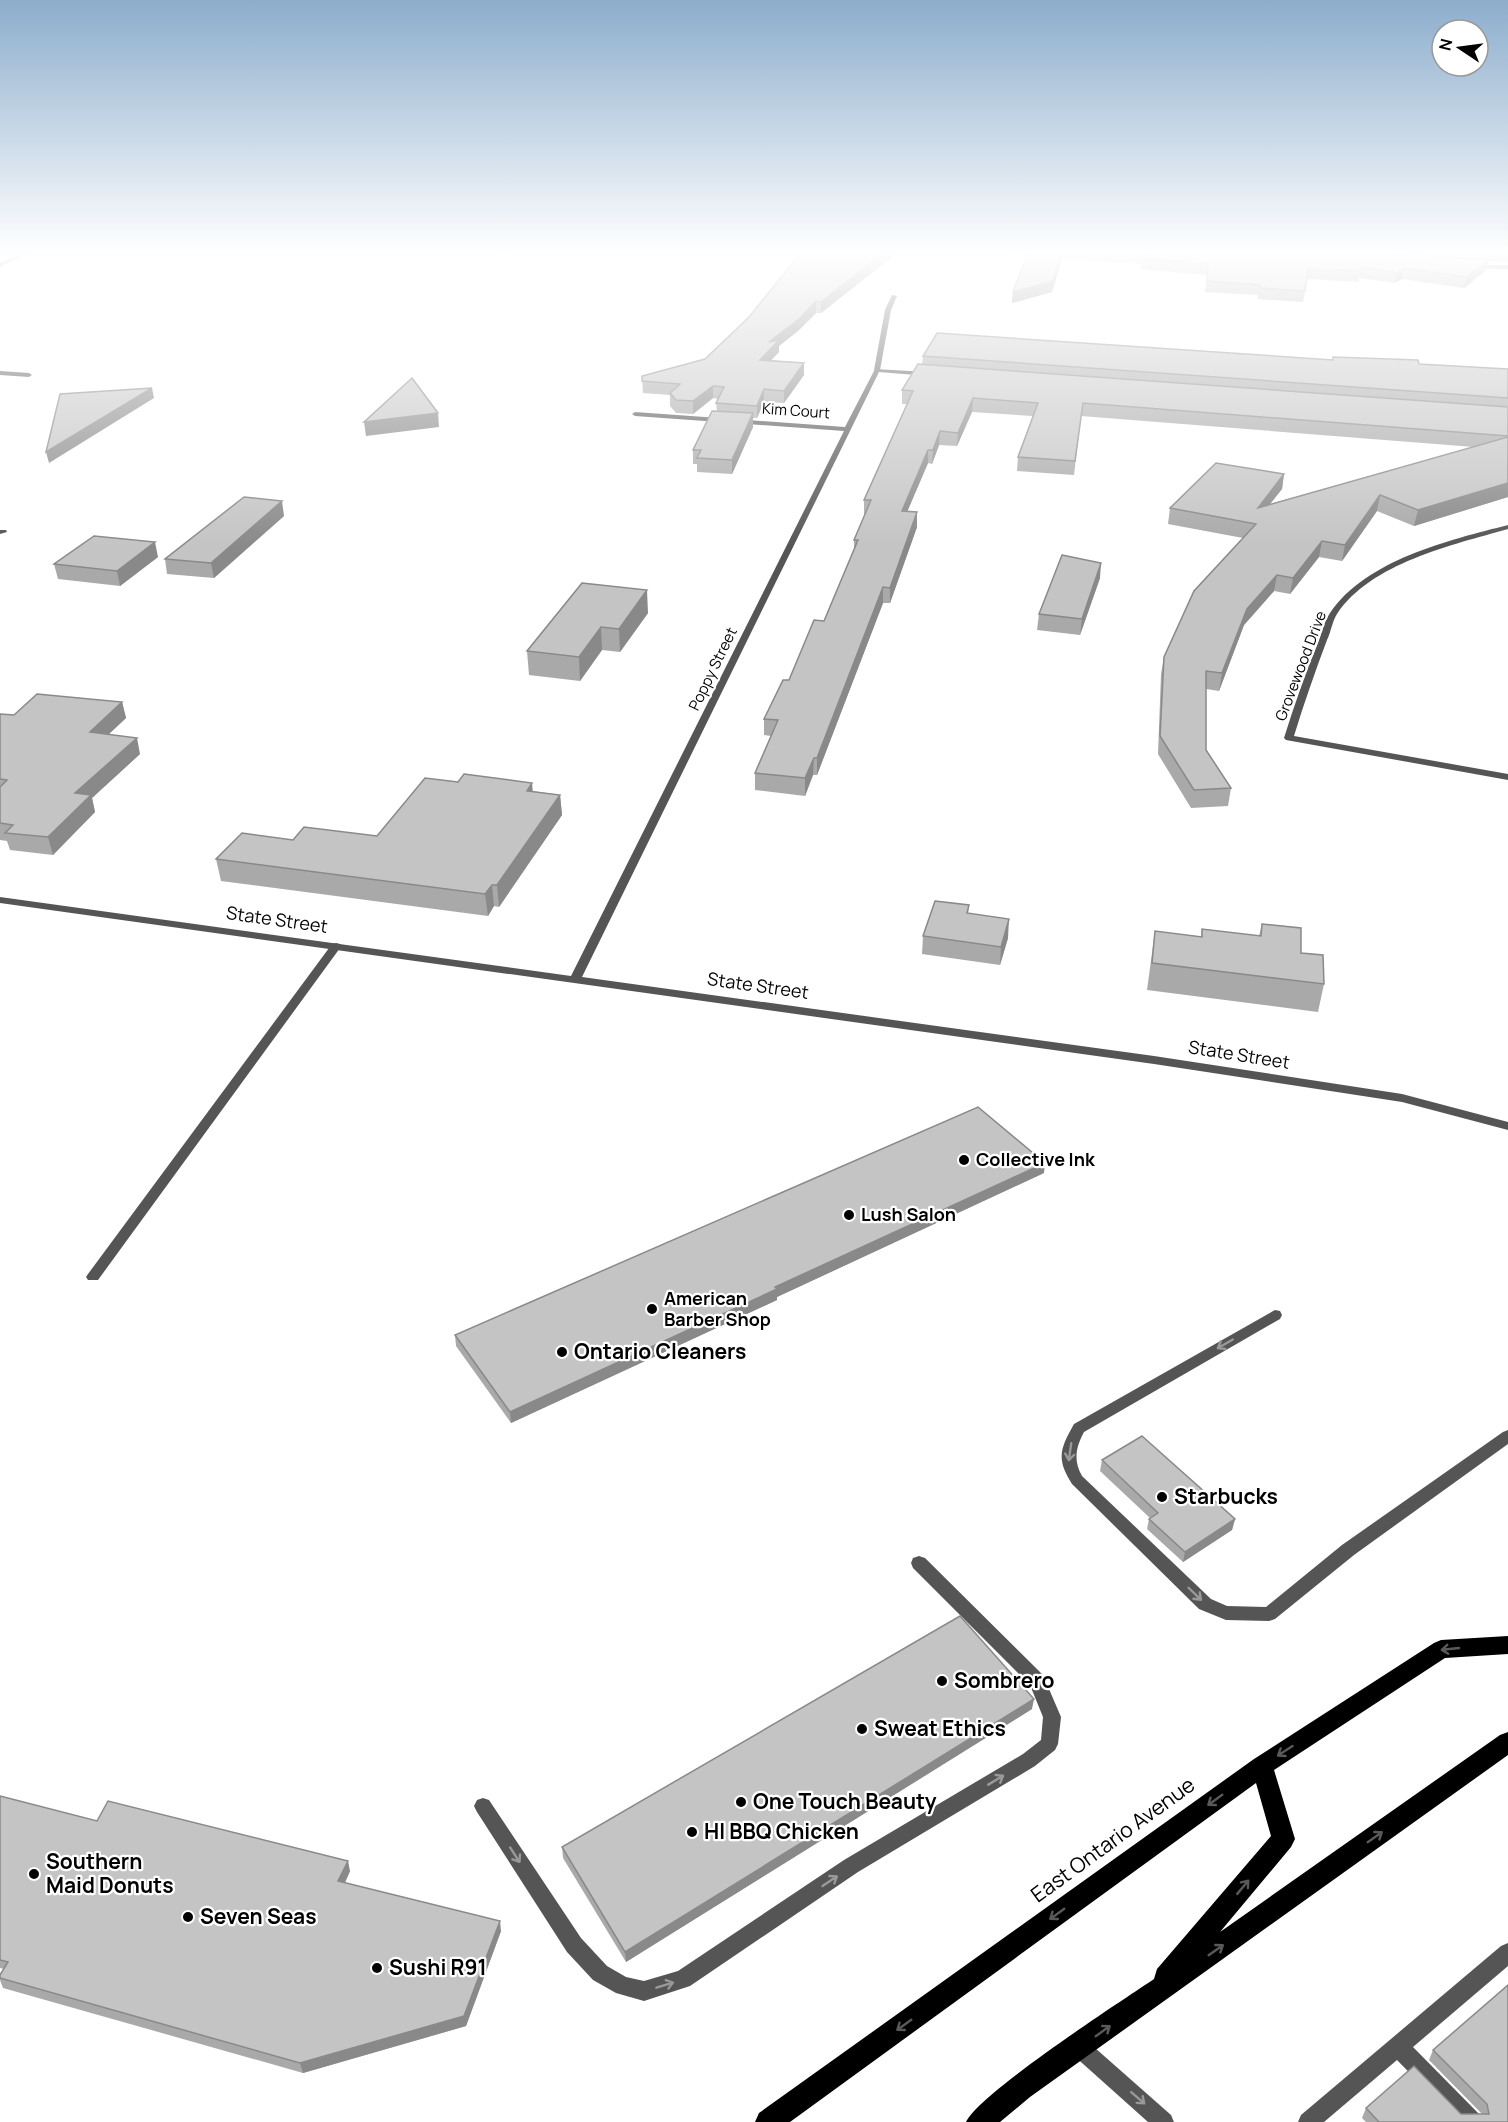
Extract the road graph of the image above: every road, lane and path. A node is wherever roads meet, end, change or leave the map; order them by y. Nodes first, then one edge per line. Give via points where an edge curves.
1 (879, 349) edge
2 (877, 370) junction
3 (0, 373) edge
4 (29, 375) dead end
5 (936, 375) edge
6 (635, 414) dead end
7 (846, 429) junction
8 (1508, 527) edge
9 (1508, 777) edge
10 (0, 900) edge
11 (336, 946) junction
12 (575, 980) junction
13 (1508, 1126) edge
14 (93, 1277) dead end
15 (1275, 1315) dead end
16 (1508, 1436) edge
17 (919, 1563) dead end
18 (1508, 1645) edge
19 (1508, 1742) edge
20 (1262, 1766) junction
21 (483, 1806) dead end
22 (1508, 1953) edge
23 (1151, 1996) junction
24 (1398, 2046) junction
25 (1079, 2047) junction
26 (768, 2122) edge
27 (979, 2122) edge
28 (1164, 2122) edge
29 (1308, 2122) edge
30 (1473, 2122) edge

1 - 2 street
2 - 5 street
2 - 7 street, Poppy Street
3 - 4 street
6 - 7 street, Kim Court
7 - 12 street, Poppy Street
8 - 9 street, Grovewood Drive via 1417,557 1379,574 1352,593 1334,613 1302,693 1289,738
10 - 11 street, State Street
11 - 12 street, State Street
11 - 14 street
12 - 13 street, State Street via 968,1032 1402,1098
15 -> 16 street via 1079,1428 1068,1448 1068,1467 1077,1480 1205,1604 1226,1613 1269,1614 1348,1550
21 -> 17 street via 573,1945 600,1972 623,1986 644,1991 683,1979 851,1866 1029,1760 1049,1744 1052,1717 1037,1680
18 -> 20 main road, East Ontario Avenue via 1441,1649
23 -> 19 main road
23 -> 20 main road via 1283,1839
20 -> 26 main road, East Ontario Avenue
22 - 24 street
25 -> 23 main road
24 - 29 street
24 - 30 street
25 - 27 main road
25 -> 28 street

